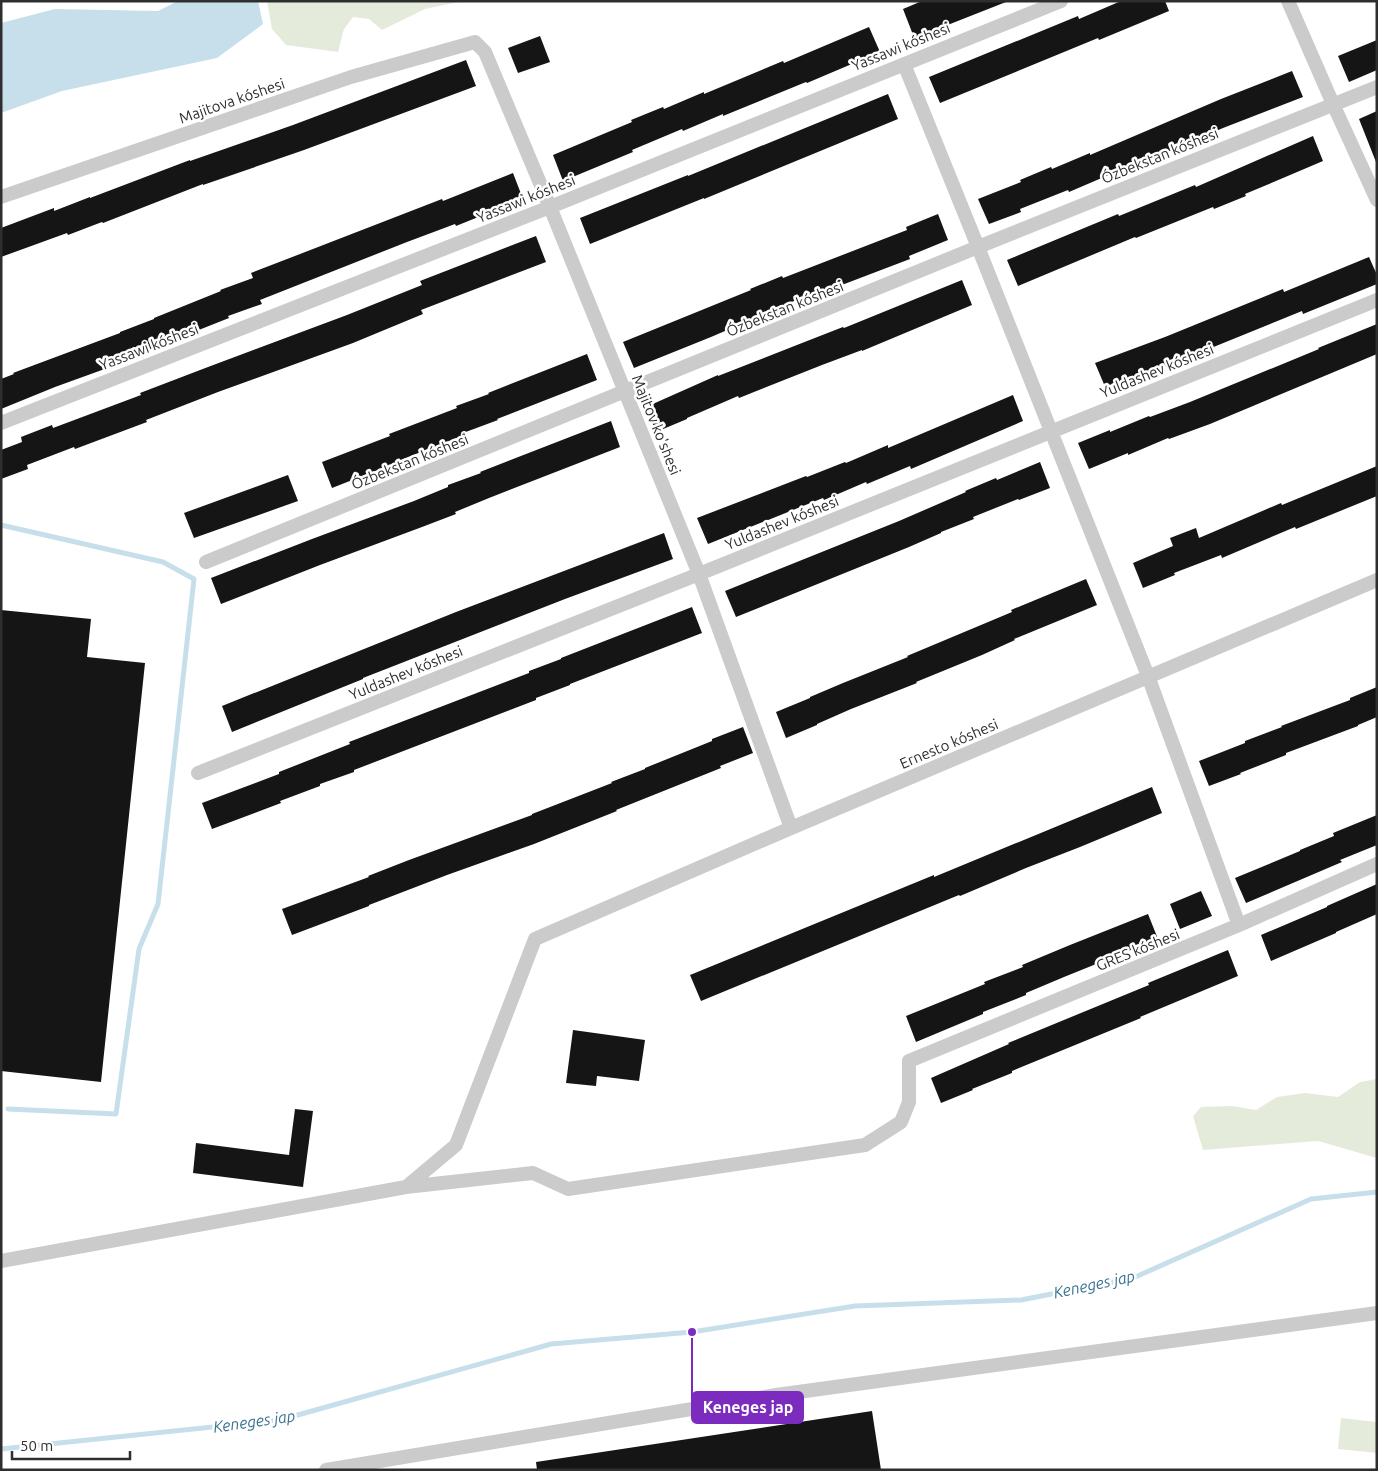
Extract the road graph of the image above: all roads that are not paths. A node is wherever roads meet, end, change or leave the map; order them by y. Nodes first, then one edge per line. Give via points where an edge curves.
1 (1061, 1) edge
2 (1288, 1) edge
3 (475, 42) joint
4 (904, 64) junction
5 (1377, 87) edge
6 (1333, 104) junction
7 (1, 197) edge
8 (1377, 200) edge
9 (550, 207) junction
10 (978, 247) junction
11 (1377, 300) edge
12 (625, 392) junction
13 (1, 423) edge
14 (1052, 431) junction
15 (206, 562) dead end
16 (699, 574) junction
17 (1377, 580) edge
18 (1148, 676) junction
19 (198, 773) dead end
20 (792, 828) junction
21 (1377, 864) edge
22 (1239, 925) junction
23 (406, 1187) junction
24 (1, 1261) edge
25 (1377, 1313) edge
26 (326, 1470) edge

1 - 4 street, Yassawi kóshesi
2 - 6 street
3 - 7 street, Majitova kóshesi via 351,77
3 - 9 street, Majitov ko'shesi via 485,52
4 - 9 street, Yassawi kóshesi
4 - 10 street
5 - 6 street, Ózbekstan kóshesi
6 - 8 street
6 - 10 street, Ózbekstan kóshesi
9 - 12 street, Majitov ko'shesi
9 - 13 street, Yassawi kóshesi
10 - 12 street, Ózbekstan kóshesi
10 - 14 street
11 - 14 street, Yuldashev kóshesi
12 - 15 street, Ózbekstan kóshesi
12 - 16 street, Majitov ko'shesi
14 - 16 street, Yuldashev kóshesi
14 - 18 street
16 - 19 street, Yuldashev kóshesi
16 - 20 street, Majitov ko'shesi
17 - 18 street, Ernesto kóshesi
18 - 20 street, Ernesto kóshesi
18 - 22 street
20 - 23 street, Ernesto kóshesi via 535,939 456,1145
21 - 22 street, GRES kóshesi
22 - 23 street, GRES kóshesi via 909,1061 910,1102 902,1122 866,1145 568,1189 533,1173
23 - 24 street
25 - 26 street via 776,1395

